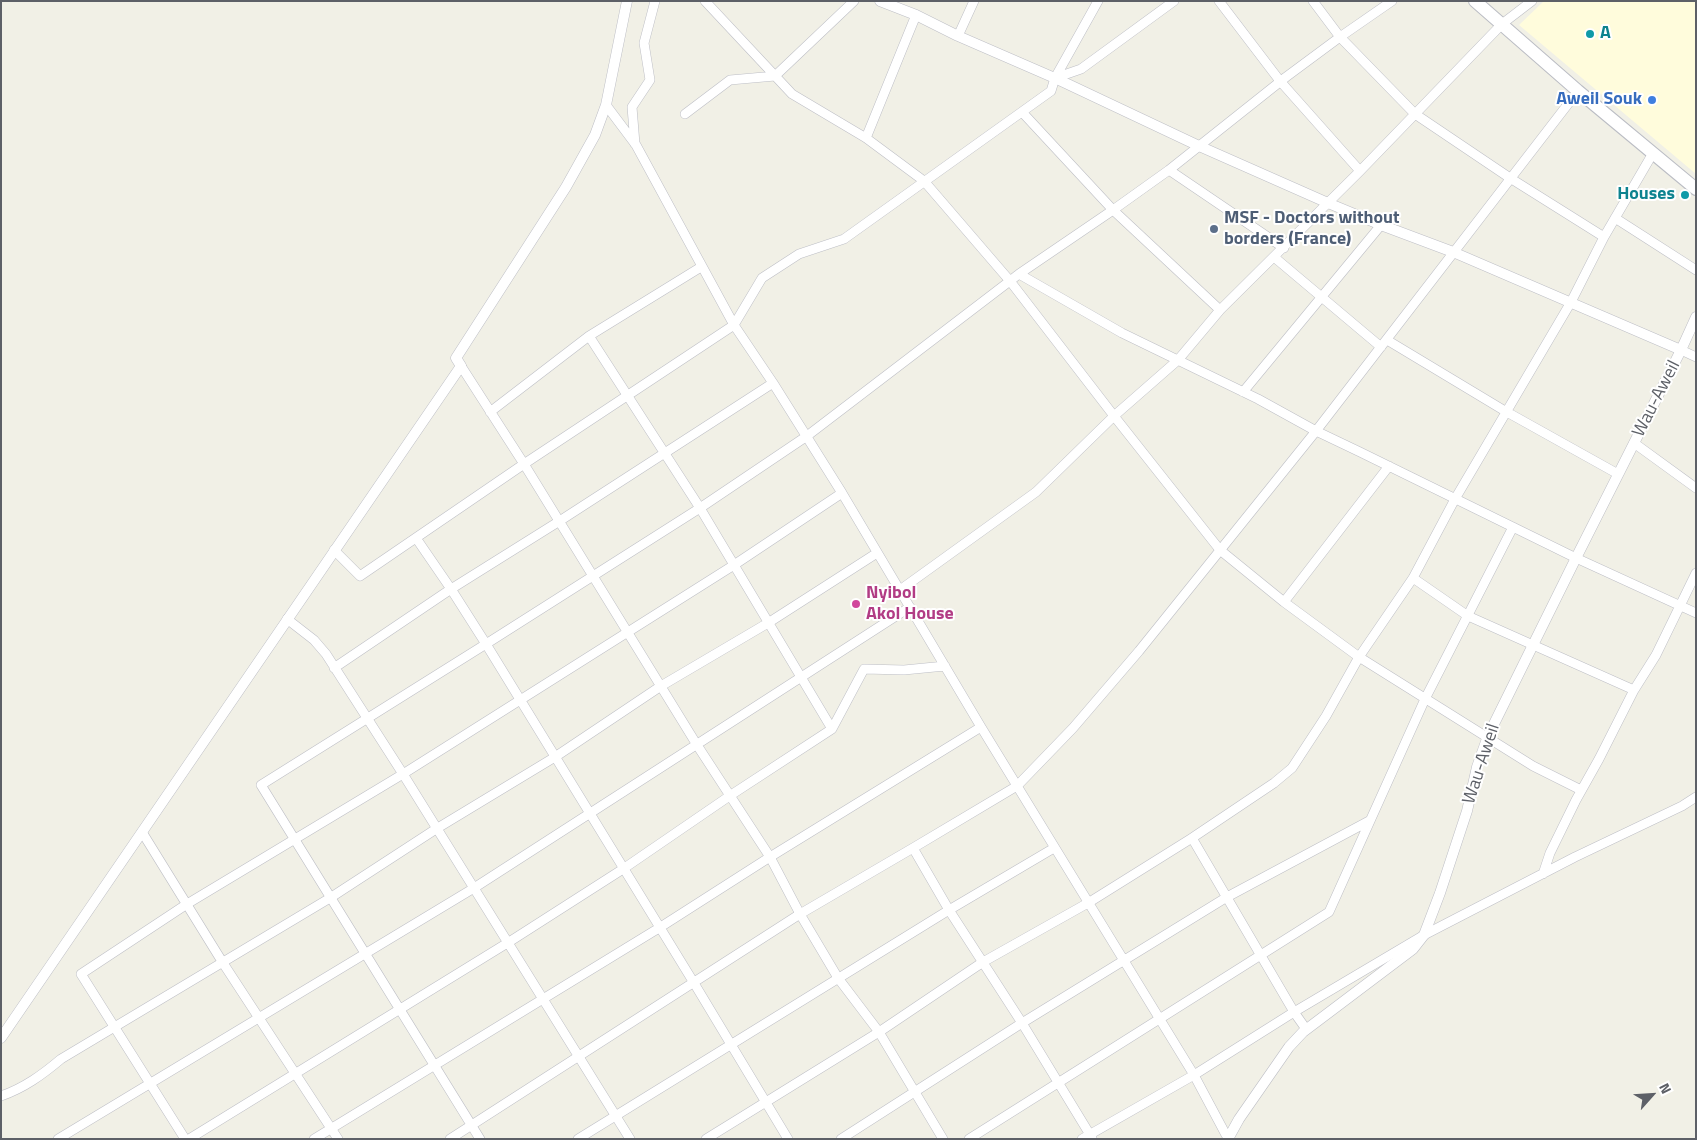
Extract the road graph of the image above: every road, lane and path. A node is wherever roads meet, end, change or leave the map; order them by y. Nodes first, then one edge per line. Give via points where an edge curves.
1 (627, 1) edge
2 (655, 1) edge
3 (705, 1) edge
4 (854, 1) edge
5 (880, 1) edge
6 (974, 1) edge
7 (1174, 1) edge
8 (1219, 1) edge
9 (1313, 1) edge
10 (1392, 1) edge
11 (1475, 1) edge
12 (1532, 1) edge
13 (1094, 2) edge
14 (916, 15) junction
15 (1502, 24) junction
16 (958, 36) junction
17 (1340, 37) junction
18 (775, 76) junction
19 (1055, 78) junction
20 (1280, 81) junction
21 (1578, 90) junction
22 (606, 105) junction
23 (1022, 112) junction
24 (685, 114) dead end
25 (1415, 114) junction
26 (866, 138) junction
27 (636, 145) junction
28 (1199, 146) junction
29 (1653, 153) junction
30 (1170, 170) junction
31 (1360, 171) junction
32 (1510, 178) junction
33 (924, 181) junction
34 (1696, 188) edge
35 (1328, 203) junction
36 (1113, 210) junction
37 (1615, 218) junction
38 (1381, 226) junction
39 (1604, 237) junction
40 (1284, 248) junction
41 (1454, 252) junction
42 (1274, 257) junction
43 (701, 267) junction
44 (1696, 270) edge
45 (1019, 274) junction
46 (1010, 281) junction
47 (1322, 297) junction
48 (1571, 302) junction
49 (1220, 310) junction
50 (1696, 317) edge
51 (734, 326) junction
52 (589, 336) junction
53 (1384, 343) junction
54 (1682, 350) junction
55 (1696, 357) edge
56 (1178, 360) junction
57 (461, 366) junction
58 (773, 383) junction
59 (1243, 392) junction
60 (628, 396) junction
61 (1505, 411) junction
62 (490, 412) junction
63 (1114, 416) junction
64 (1316, 431) junction
65 (806, 436) junction
66 (1634, 443) junction
67 (666, 453) junction
68 (524, 464) junction
69 (1389, 466) junction
70 (1618, 474) junction
71 (1696, 488) edge
72 (842, 494) junction
73 (1455, 498) junction
74 (700, 508) junction
75 (558, 522) junction
76 (1513, 527) junction
77 (416, 538) junction
78 (334, 550) junction
79 (1220, 550) junction
80 (877, 553) junction
81 (1576, 558) junction
82 (734, 565) junction
83 (1696, 573) edge
84 (592, 576) junction
85 (1413, 578) junction
86 (451, 589) junction
87 (900, 590) junction
88 (1284, 602) junction
89 (1681, 606) junction
90 (910, 607) junction
91 (1696, 613) edge
92 (1468, 616) junction
93 (287, 619) junction
94 (768, 623) junction
95 (627, 632) junction
96 (486, 644) junction
97 (1532, 645) junction
98 (1359, 657) junction
99 (945, 666) junction
100 (334, 668) junction
101 (800, 677) junction
102 (661, 686) junction
103 (1634, 690) junction
104 (1425, 699) junction
105 (520, 700) junction
106 (368, 719) junction
107 (981, 727) junction
108 (832, 729) junction
109 (1488, 736) junction
110 (698, 745) junction
111 (555, 757) junction
112 (403, 774) junction
113 (1017, 786) junction
114 (1581, 790) junction
115 (731, 795) junction
116 (1696, 797) edge
117 (589, 813) junction
118 (1370, 821) junction
119 (436, 829) junction
120 (142, 832) junction
121 (1192, 838) junction
122 (294, 840) junction
123 (914, 848) junction
124 (1054, 848) junction
125 (770, 857) junction
126 (623, 869) junction
127 (1543, 874) junction
128 (474, 888) junction
129 (1227, 897) junction
130 (330, 898) junction
131 (1088, 903) junction
132 (186, 904) junction
133 (949, 910) junction
134 (800, 914) junction
135 (659, 928) junction
136 (1424, 936) junction
137 (509, 942) junction
138 (365, 954) junction
139 (1260, 955) junction
140 (1124, 961) junction
141 (983, 962) junction
142 (223, 963) junction
143 (838, 978) junction
144 (694, 983) junction
145 (544, 999) junction
146 (399, 1009) junction
147 (1294, 1012) junction
148 (259, 1018) junction
149 (1160, 1019) junction
150 (1022, 1023) junction
151 (114, 1028) junction
152 (1306, 1029) junction
153 (879, 1032) junction
154 (1, 1038) edge
155 (730, 1044) junction
156 (579, 1056) junction
157 (434, 1065) junction
158 (295, 1072) junction
159 (1194, 1075) junction
160 (1057, 1083) junction
161 (150, 1084) junction
162 (914, 1093) junction
163 (1, 1096) edge
164 (765, 1101) junction
165 (615, 1115) junction
166 (471, 1125) junction
167 (332, 1129) junction
168 (1227, 1136) edge
169 (1088, 1137) edge
170 (58, 1139) edge
171 (187, 1139) edge
172 (314, 1139) edge
173 (338, 1139) edge
174 (450, 1139) edge
175 (480, 1139) edge
176 (578, 1139) edge
177 (630, 1139) edge
178 (706, 1139) edge
179 (788, 1139) edge
180 (841, 1139) edge
181 (943, 1139) edge
182 (969, 1139) edge

1 - 22 street
2 - 27 street via 644,43 650,80 632,107
3 - 18 street
4 - 18 street
5 - 14 street
6 - 16 street
7 - 19 street via 1081,69
8 - 20 street
9 - 17 street
10 - 17 street
11 - 15 main road
12 - 15 street
13 - 19 street
14 - 16 street
14 - 26 street
15 - 21 main road
15 - 25 street
16 - 19 street
17 - 20 street
17 - 25 street
18 - 24 street via 730,80
18 - 26 street via 792,94
19 - 23 street via 1050,91
19 - 28 street
20 - 28 street
20 - 31 street
21 - 29 main road
21 - 32 street
22 - 27 street
22 - 57 street via 596,135 566,187 456,358
23 - 33 street
23 - 36 street
25 - 31 street
25 - 32 street
26 - 33 street
27 - 43 street
28 - 30 street
28 - 35 street
29 - 34 main road
29 - 37 street
30 - 36 street
30 - 40 street
31 - 35 street
32 - 39 street
32 - 41 street
33 - 46 street
33 - 51 street via 844,238 799,254 762,278
35 - 38 street
35 - 40 street
36 - 45 street
36 - 49 street
37 - 39 street
37 - 44 street
38 - 41 street
38 - 47 street
39 - 48 street
40 - 42 street
41 - 48 street
41 - 53 street
42 - 47 street
42 - 49 street
43 - 51 street
43 - 52 street
45 - 46 street
45 - 56 street
46 - 63 street
46 - 65 street
47 - 53 street
47 - 59 street
48 - 54 street
48 - 61 street
49 - 56 street
50 - 54 street, Wau-Aweil
51 - 58 street
51 - 60 street
52 - 60 street
52 - 62 street
53 - 61 street
53 - 64 street
54 - 55 street
54 - 66 street, Wau-Aweil
56 - 59 street
56 - 63 street
57 - 62 street
57 - 78 street
58 - 65 street
58 - 67 street
59 - 64 street
60 - 67 street
60 - 68 street
61 - 70 street
61 - 73 street
62 - 68 street
63 - 79 street
63 - 87 street via 1036,492
64 - 69 street
64 - 79 street
65 - 72 street
65 - 74 street
66 - 70 street, Wau-Aweil
66 - 71 street
67 - 74 street
67 - 75 street
68 - 75 street
68 - 77 street
69 - 73 street
69 - 88 street
70 - 81 street, Wau-Aweil
72 - 80 street
72 - 82 street
73 - 76 street
73 - 85 street
74 - 82 street
74 - 84 street
75 - 84 street
75 - 86 street
76 - 81 street
76 - 92 street
77 - 78 street via 360,576
77 - 86 street
78 - 93 street
79 - 88 street
79 - 113 street via 1073,728
80 - 87 street
80 - 94 street
81 - 89 street
81 - 97 street, Wau-Aweil
82 - 94 street
82 - 95 street
83 - 89 street
84 - 95 street
84 - 96 street
85 - 92 street
85 - 98 street
86 - 96 street
86 - 100 street
87 - 90 street
88 - 98 street
89 - 91 street
89 - 103 street
90 - 99 street
90 - 101 street
92 - 97 street
92 - 104 street
93 - 100 street via 314,640
93 - 120 street
94 - 101 street
94 - 102 street
95 - 102 street
95 - 105 street
96 - 105 street
96 - 106 street
97 - 103 street
97 - 109 street, Wau-Aweil
98 - 104 street
98 - 121 street via 1292,768
99 - 107 street
99 - 108 street via 864,669
100 - 106 street
101 - 108 street
101 - 110 street
102 - 110 street
102 - 111 street
103 - 114 street
104 - 109 street
104 - 118 street
105 - 111 street
105 - 112 street
106 - 112 street
106 - 122 street via 260,785
107 - 113 street
107 - 125 street
108 - 115 street
109 - 114 street via 1546,774
109 - 136 street, Wau-Aweil via 1467,811
110 - 115 street
110 - 117 street
111 - 117 street
111 - 119 street
112 - 119 street
112 - 122 street
113 - 123 street
113 - 124 street
114 - 127 street
115 - 125 street
115 - 126 street
116 - 127 street
117 - 126 street
117 - 128 street
118 - 129 street
118 - 139 street via 1328,912
119 - 128 street
119 - 130 street
120 - 132 street
120 - 154 street
121 - 129 street
121 - 131 street
122 - 130 street
122 - 132 street
123 - 133 street
123 - 134 street
124 - 131 street
124 - 133 street
125 - 134 street
125 - 135 street
126 - 135 street
126 - 137 street
127 - 136 street
128 - 137 street
128 - 138 street
129 - 139 street
129 - 140 street
130 - 138 street
130 - 142 street
131 - 140 street
131 - 141 street
132 - 142 street
132 - 151 street via 81,974
133 - 141 street
133 - 143 street
134 - 143 street
134 - 144 street
135 - 144 street
135 - 145 street
136 - 147 street
136 - 152 street, Wau-Aweil via 1413,950
137 - 145 street
137 - 146 street
138 - 146 street
138 - 148 street
139 - 147 street
139 - 149 street
140 - 149 street
140 - 150 street
141 - 150 street
141 - 153 street
142 - 148 street
142 - 151 street
143 - 153 street
143 - 155 street
144 - 155 street
144 - 156 street
145 - 156 street
145 - 157 street
146 - 157 street
146 - 158 street
147 - 152 street
147 - 159 street
148 - 158 street
148 - 161 street
149 - 159 street
149 - 160 street
150 - 160 street
150 - 162 street
151 - 161 street
151 - 163 street via 61,1059 41,1076
152 - 168 street, Wau-Aweil via 1289,1047
153 - 162 street
153 - 164 street
155 - 164 street
155 - 165 street
156 - 165 street
156 - 166 street
157 - 166 street
157 - 167 street
158 - 167 street
158 - 171 street
159 - 168 street
159 - 169 street
160 - 169 street
160 - 182 street
161 - 170 street
161 - 171 street
162 - 180 street
162 - 181 street
164 - 178 street
164 - 179 street
165 - 176 street
165 - 177 street
166 - 174 street
166 - 175 street
167 - 172 street
167 - 173 street

